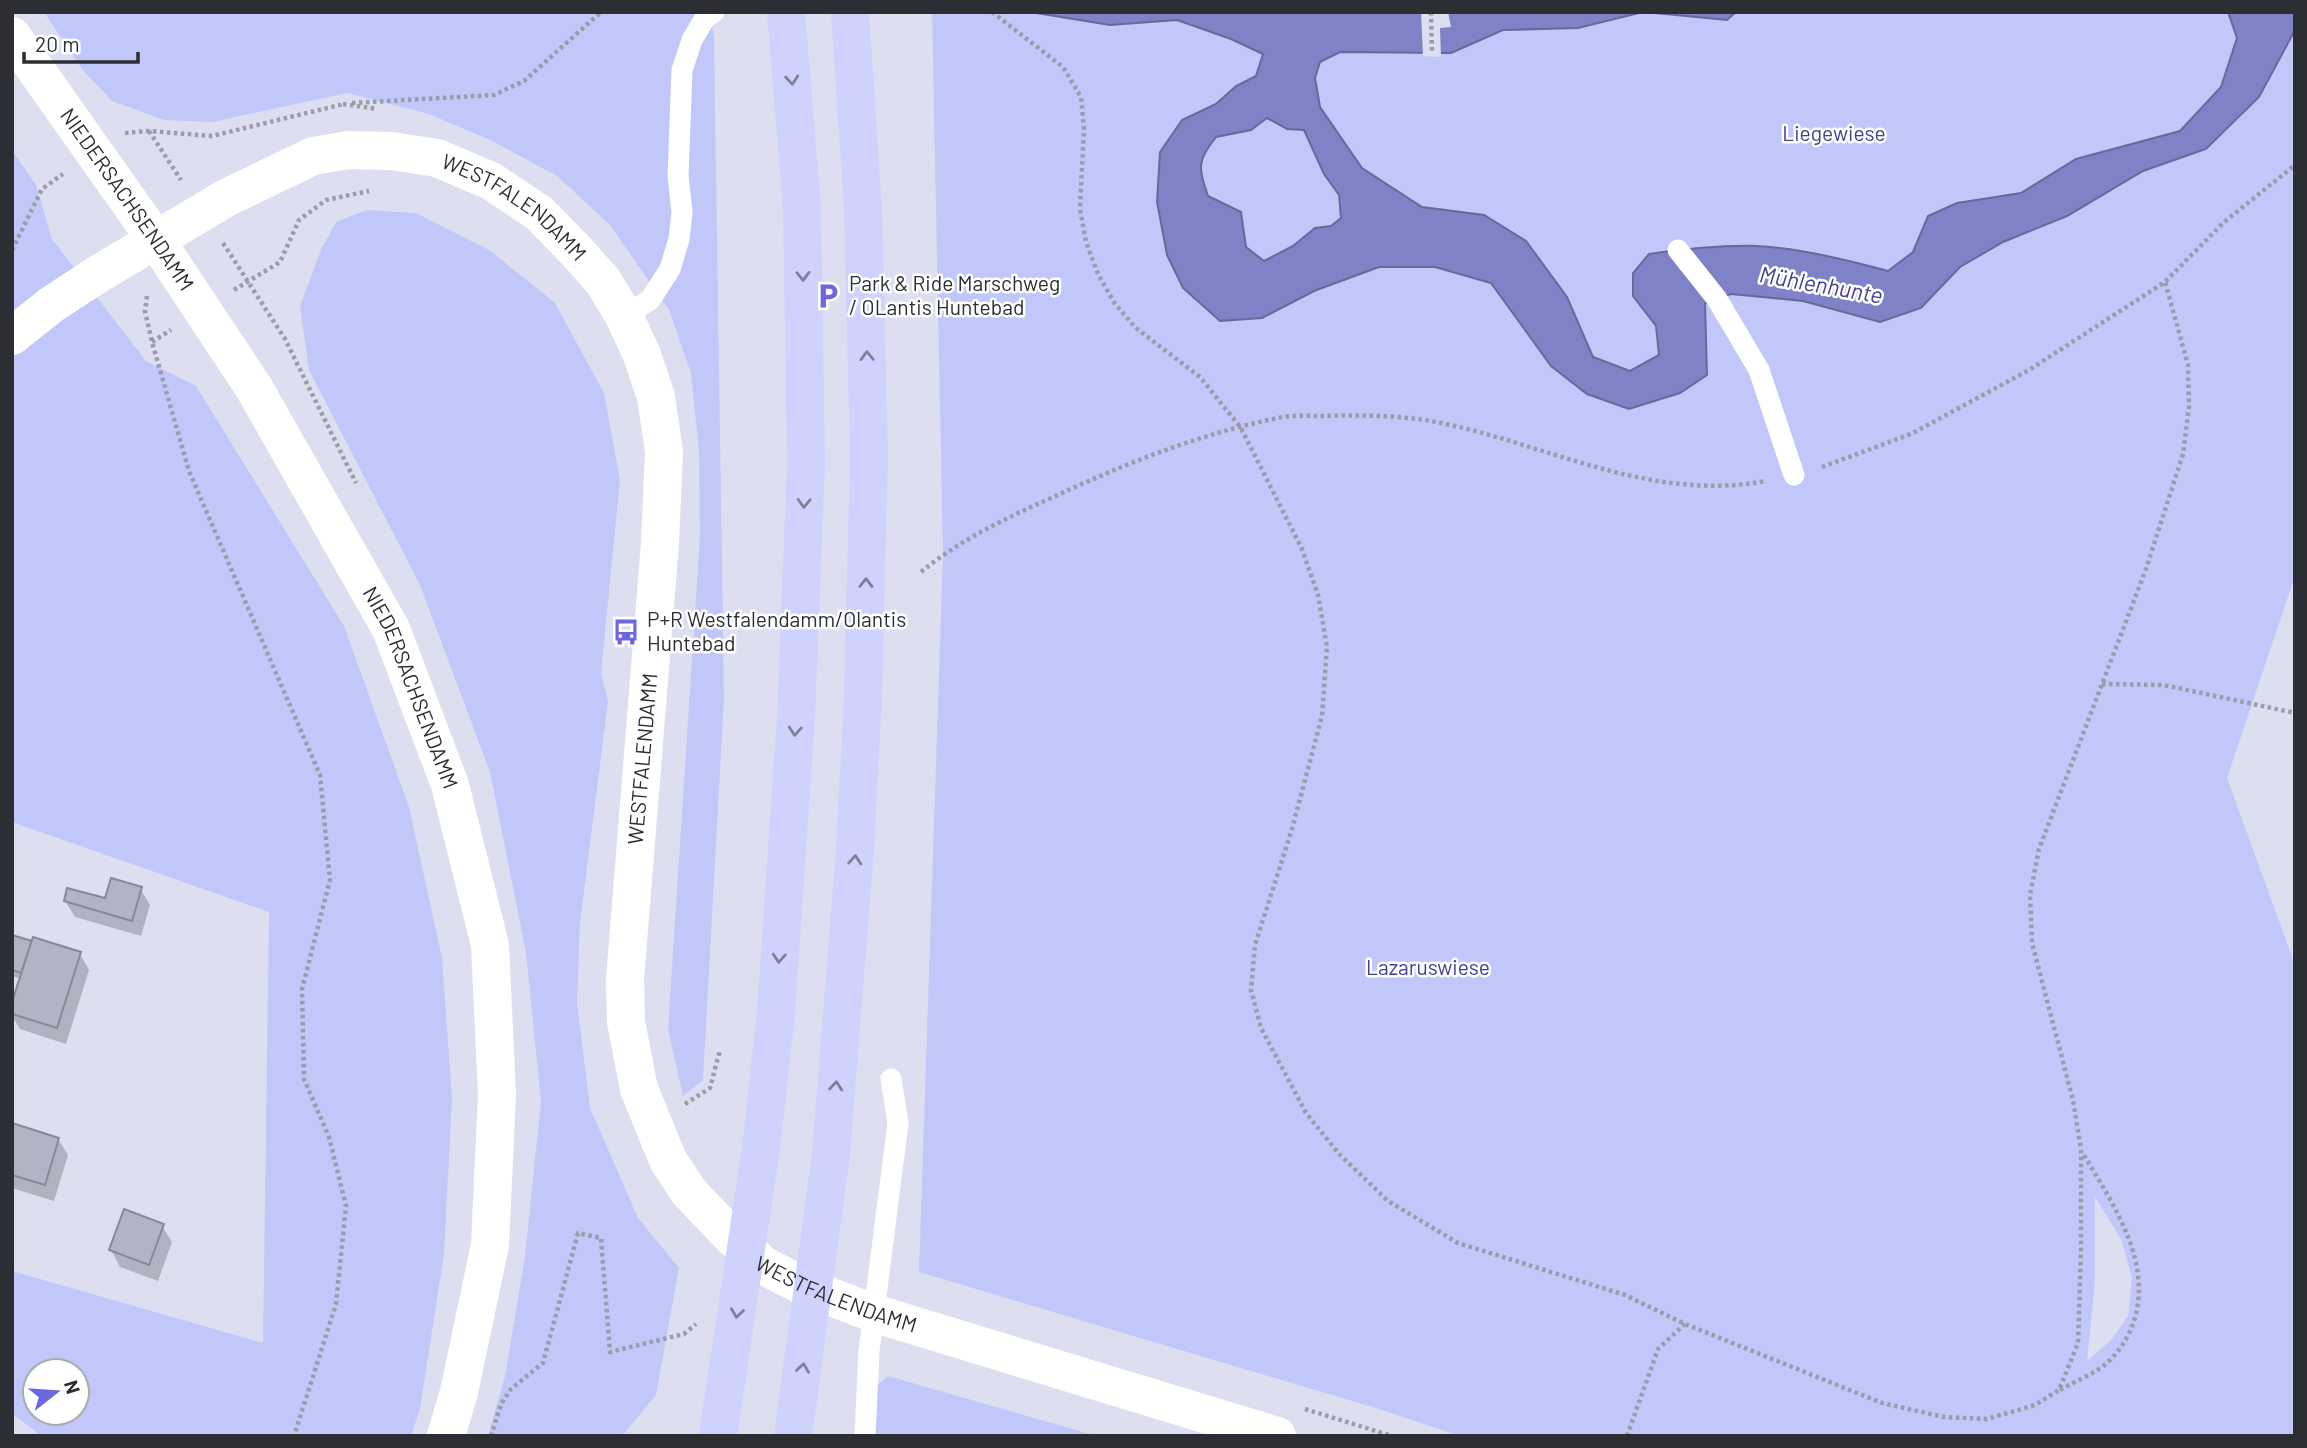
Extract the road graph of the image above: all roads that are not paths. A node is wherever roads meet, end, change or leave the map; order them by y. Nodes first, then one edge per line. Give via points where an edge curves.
1 (714, 12) edge
2 (786, 12) edge
3 (853, 20) edge
4 (12, 36) edge
5 (156, 240) junction
6 (1678, 250) dead end
7 (624, 316) junction
8 (12, 336) edge
9 (1794, 475) road end
10 (891, 1079) dead end
11 (873, 1313) junction
12 (451, 1421) edge
13 (718, 1436) edge
14 (793, 1436) edge
15 (865, 1436) edge
16 (1277, 1436) edge

1 - 7 lane via 692,40 682,71 679,239 670,269 650,300
2 -> 13 highway via 802,208 806,464 796,717 761,1148
14 -> 3 highway via 831,1154 863,696 869,455
4 - 5 street, NIEDERSACHSENDAMM
5 - 7 street, WESTFALENDAMM via 226,198 313,156 349,150 437,158 491,181 539,213 603,281
5 - 8 street, WESTFALENDAMM via 51,305
5 - 12 street, NIEDERSACHSENDAMM via 254,388 391,629 450,785 490,945 497,1095 490,1245
6 - 9 lane via 1717,299 1759,370
7 - 11 street, WESTFALENDAMM via 656,397 664,452 625,979 626,1022 639,1089 668,1160 689,1192 727,1232 764,1266
10 - 11 lane via 898,1123
11 - 15 lane
11 - 16 street, WESTFALENDAMM

